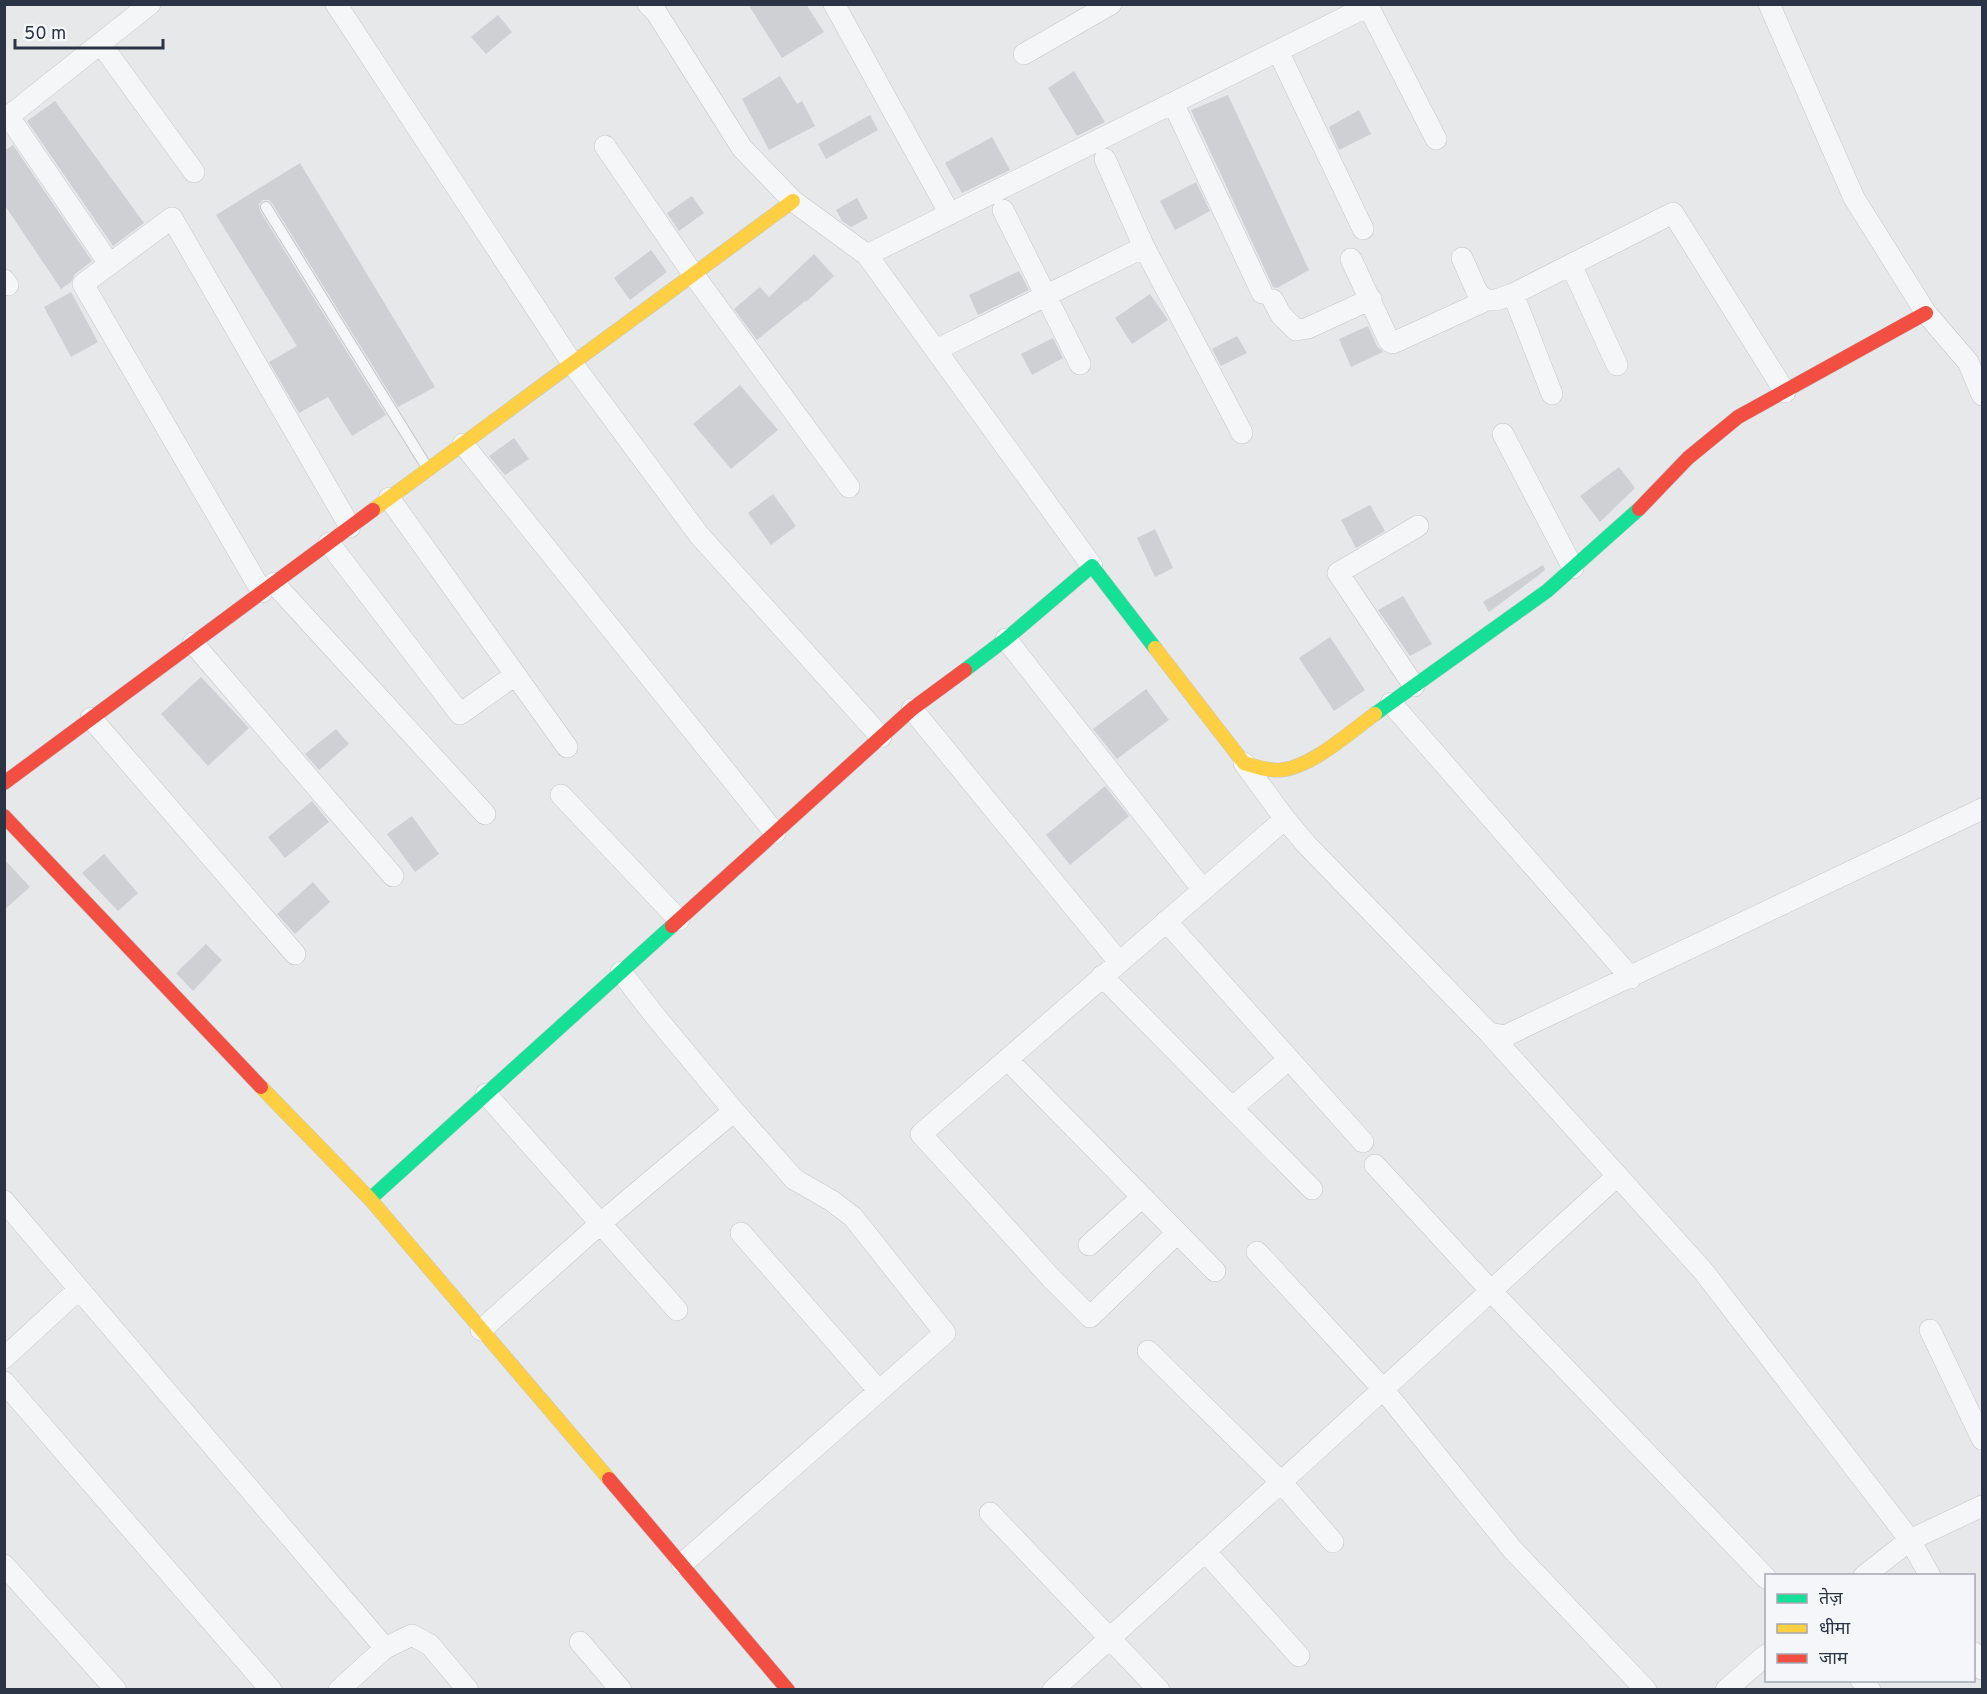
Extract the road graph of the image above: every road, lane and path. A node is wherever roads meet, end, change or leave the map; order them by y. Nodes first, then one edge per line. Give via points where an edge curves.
1 (150, 4) edge
2 (336, 4) edge
3 (648, 4) edge
4 (834, 4) edge
5 (1111, 4) edge
6 (1769, 4) edge
7 (1367, 5) edge
8 (101, 44) junction
9 (1278, 51) junction
10 (1024, 54) dead end
11 (1173, 103) junction
12 (7, 118) edge
13 (1436, 139) dead end
14 (605, 146) dead end
15 (1105, 159) dead end
16 (194, 172) dead end
17 (792, 201) junction
18 (266, 207) dead end
19 (1004, 210) dead end
20 (950, 214) junction
21 (1363, 229) dead end
22 (1144, 247) junction
23 (867, 255) junction
24 (104, 256) dead end
25 (1462, 258) dead end
26 (1351, 259) dead end
27 (1571, 265) junction
28 (693, 274) junction
29 (1513, 294) junction
30 (1046, 296) junction
31 (1371, 299) junction
32 (1487, 300) junction
33 (1926, 313) junction
34 (936, 350) junction
35 (572, 363) junction
36 (1080, 364) dead end
37 (1617, 365) dead end
38 (1785, 392) junction
39 (1552, 394) dead end
40 (1983, 395) edge
41 (1242, 433) dead end
42 (1503, 434) dead end
43 (463, 444) junction
44 (428, 470) junction
45 (849, 487) dead end
46 (389, 498) junction
47 (351, 526) junction
48 (1418, 526) dead end
49 (328, 543) junction
50 (1092, 566) junction
51 (1573, 568) junction
52 (268, 587) junction
53 (1006, 639) junction
54 (193, 643) junction
55 (515, 675) junction
56 (1414, 686) junction
57 (1391, 703) junction
58 (912, 709) junction
59 (91, 718) junction
60 (881, 737) junction
61 (567, 747) dead end
62 (1244, 763) junction
63 (4, 783) edge
64 (561, 795) dead end
65 (1983, 809) edge
66 (485, 814) dead end
67 (4, 816) edge
68 (1285, 819) junction
69 (775, 833) junction
70 (393, 876) dead end
71 (1203, 890) junction
72 (679, 920) junction
73 (1166, 921) junction
74 (295, 954) dead end
75 (1119, 962) junction
76 (621, 972) junction
77 (1102, 976) junction
78 (1631, 978) junction
79 (1489, 1033) junction
80 (1007, 1059) junction
81 (1289, 1059) junction
82 (486, 1094) junction
83 (1232, 1108) junction
84 (735, 1111) junction
85 (1363, 1142) dead end
86 (1375, 1165) dead end
87 (1617, 1176) junction
88 (1312, 1189) dead end
89 (1142, 1197) junction
90 (370, 1199) junction
91 (4, 1201) edge
92 (601, 1223) junction
93 (741, 1233) dead end
94 (1177, 1233) junction
95 (1089, 1245) dead end
96 (1257, 1252) dead end
97 (1215, 1271) dead end
98 (79, 1289) junction
99 (1491, 1291) junction
100 (677, 1310) dead end
101 (1930, 1329) dead end
102 (482, 1330) junction
103 (1148, 1351) dead end
104 (4, 1358) edge
105 (4, 1382) edge
106 (1383, 1389) junction
107 (879, 1391) junction
108 (1983, 1439) edge
109 (1281, 1482) junction
110 (1983, 1506) edge
111 (990, 1513) dead end
112 (1910, 1540) junction
113 (1333, 1542) dead end
114 (1205, 1551) junction
115 (682, 1563) junction
116 (4, 1565) edge
117 (1865, 1574) edge
118 (1929, 1574) edge
119 (1765, 1576) edge
120 (1110, 1638) junction
121 (580, 1642) dead end
122 (385, 1648) junction
123 (1975, 1655) edge
124 (1299, 1656) dead end
125 (1765, 1657) edge
126 (1983, 1669) edge
127 (116, 1689) edge
128 (271, 1689) edge
129 (339, 1689) edge
130 (468, 1689) edge
131 (621, 1689) edge
132 (788, 1689) edge
133 (1053, 1689) edge
134 (1159, 1689) edge
135 (1646, 1689) edge
136 (1726, 1689) edge

1 - 8 street
2 - 35 street
3 - 17 street via 742,148
4 - 20 street
5 - 10 street
6 - 33 street via 1854,198
7 - 9 street
7 - 13 street
8 - 12 street
8 - 16 street
9 - 11 street
9 - 21 street
11 - 20 street
11 - 31 street via 1268,296 1296,330
12 - 24 street
14 - 28 street
15 - 22 street
17 - 23 street
17 - 28 street
18 - 44 lane
19 - 30 street
20 - 23 street
22 - 30 street
22 - 41 street
23 - 34 street
25 - 32 street via 1478,294
26 - 31 street
27 - 29 street
27 - 37 street
27 - 38 street via 1673,213
28 - 35 street
28 - 45 street
29 - 32 street
29 - 39 street
30 - 34 street
30 - 36 street
31 - 32 street via 1393,343
33 - 38 street
33 - 40 street via 1968,362
34 - 50 street
35 - 43 street
35 - 60 street via 699,535
38 - 51 street via 1738,417 1688,458 1632,517
42 - 51 street
43 - 44 street
43 - 69 street
44 - 46 street
46 - 47 street
46 - 55 street
47 - 49 street
47 - 52 street via 171,218 83,284
48 - 56 street via 1338,573
49 - 52 street
49 - 55 street via 460,714
50 - 53 street
50 - 62 street
51 - 56 street
52 - 54 street
52 - 66 street
53 - 58 street
53 - 71 street
54 - 59 street
54 - 70 street
55 - 61 street
56 - 57 street
57 - 62 street via 1294,769 1270,772
57 - 78 street
58 - 60 street
58 - 75 street
59 - 63 street
59 - 74 street
60 - 69 street
62 - 68 street
64 - 72 street
65 - 78 street
67 - 90 street
68 - 71 street
68 - 79 street
69 - 72 street
71 - 73 street
72 - 76 street
73 - 75 street
73 - 81 street
75 - 77 street
76 - 82 street
76 - 84 street
77 - 80 street
77 - 83 street
78 - 79 street via 1505,1036
79 - 87 street
80 - 89 street
80 - 94 street via 921,1134 1052,1279 1090,1317
81 - 83 street
81 - 85 street
82 - 90 street
82 - 92 street
83 - 88 street
84 - 92 street
84 - 107 street via 794,1179 853,1217 945,1333
86 - 99 street
87 - 99 street
87 - 112 street via 1704,1272
89 - 94 street
89 - 95 street
90 - 102 street
91 - 98 street
92 - 100 street
92 - 102 street
93 - 107 street
94 - 97 street
96 - 106 street
98 - 104 street
98 - 122 street
99 - 106 street
99 - 119 street
101 - 108 street
102 - 115 street
103 - 109 street
105 - 128 street
106 - 109 street
106 - 135 street via 1512,1549
107 - 115 street
109 - 113 street
109 - 114 street
110 - 112 street
111 - 120 street
112 - 117 street
112 - 118 street
114 - 120 street
114 - 124 street
115 - 132 street
116 - 127 street
120 - 133 street
120 - 134 street
121 - 131 street
122 - 129 street
122 - 130 street via 412,1635 429,1645
123 - 126 street
125 - 136 street

